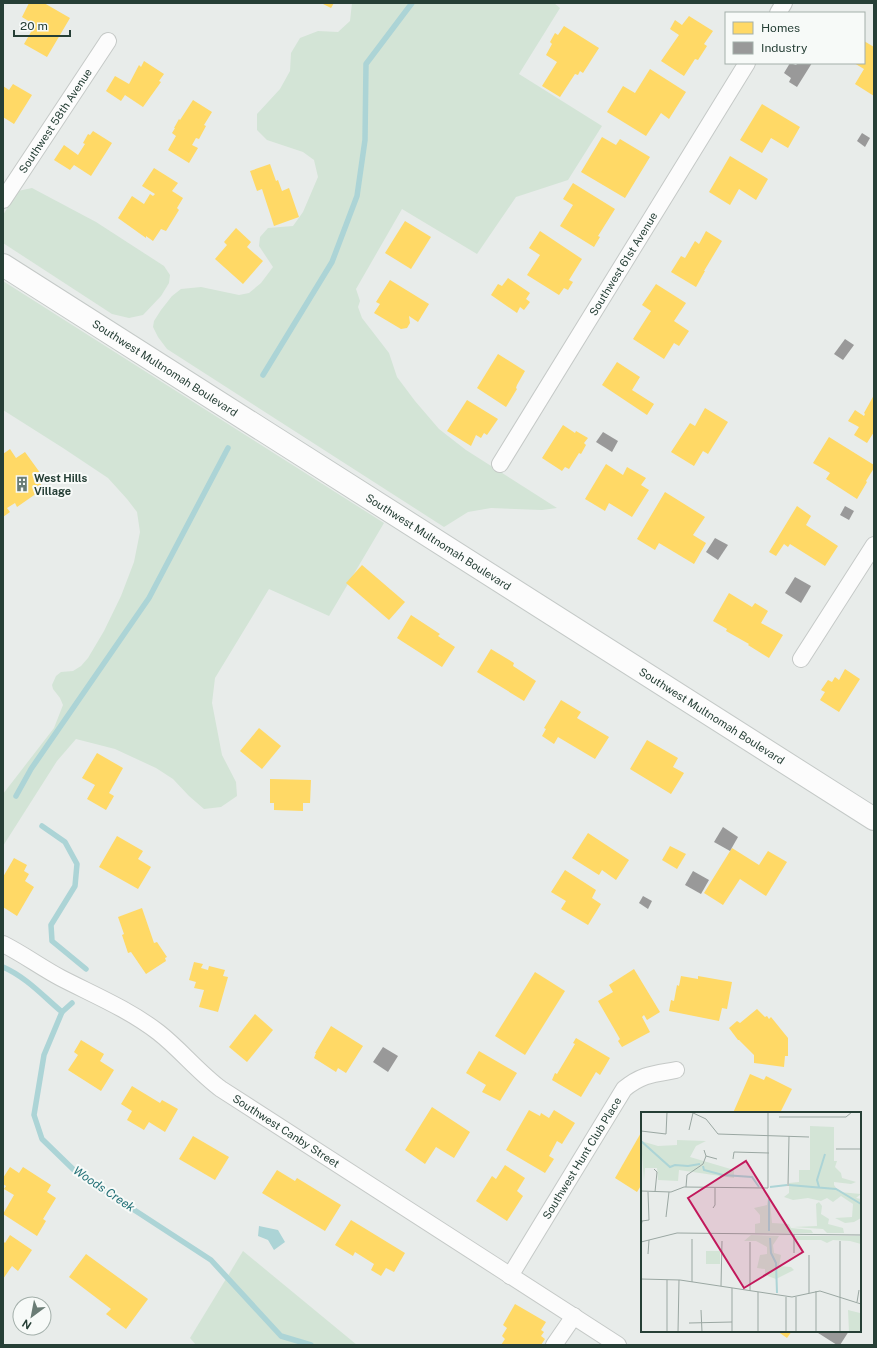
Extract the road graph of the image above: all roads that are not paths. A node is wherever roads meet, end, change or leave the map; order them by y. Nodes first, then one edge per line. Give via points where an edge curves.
1 (784, 3) edge
2 (779, 12) edge
3 (108, 41) dead end
4 (746, 64) edge
5 (3, 200) edge
6 (3, 265) edge
7 (500, 464) dead end
8 (874, 545) edge
9 (801, 659) dead end
10 (874, 819) edge
11 (3, 944) edge
12 (676, 1070) dead end
13 (510, 1276) junction
14 (574, 1316) junction
15 (554, 1345) edge
16 (618, 1345) edge

1 - 2 street
3 - 5 street, Southwest 58th Avenue
4 - 7 street, Southwest 61st Avenue
6 - 10 main road, Southwest Multnomah Boulevard
8 - 9 street
11 - 13 street, Southwest Canby Street via 141,1019 170,1042 221,1090
12 - 13 street, Southwest Hunt Club Place via 645,1076 624,1089
13 - 14 street, Southwest Canby Street
14 - 15 street
14 - 16 street, Southwest Canby Street

